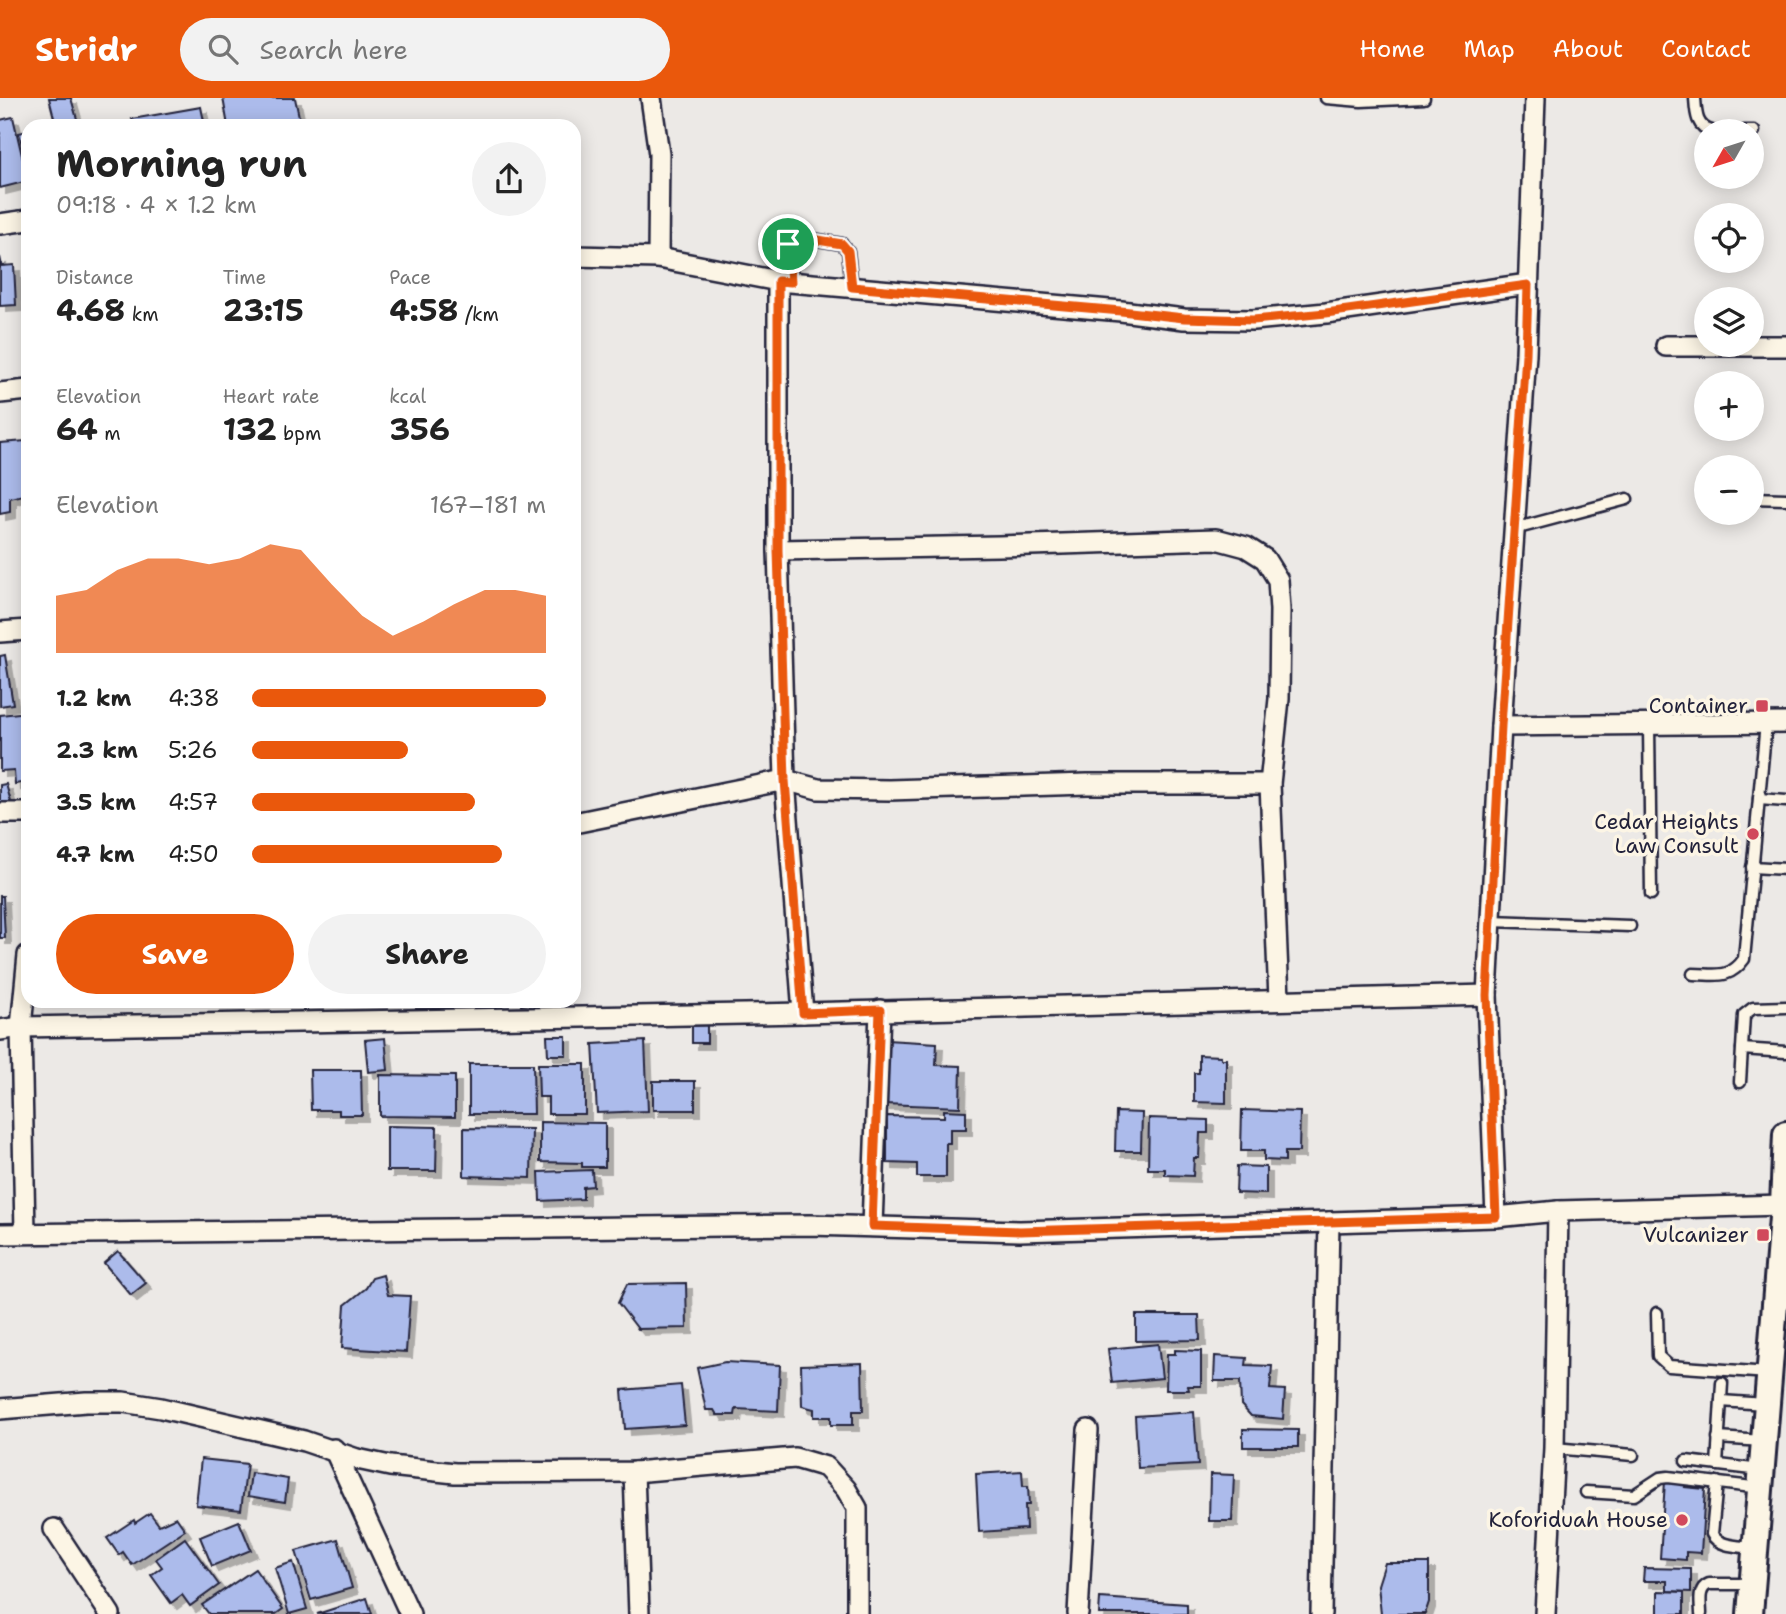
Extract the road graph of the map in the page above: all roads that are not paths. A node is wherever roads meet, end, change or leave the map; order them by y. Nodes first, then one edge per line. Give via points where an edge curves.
1 (651, 98) edge
2 (1326, 98) edge
3 (1424, 98) edge
4 (1535, 98) edge
5 (1695, 98) edge
6 (1698, 119) edge
7 (21, 221) edge
8 (0, 224) edge
9 (581, 256) edge
10 (658, 258) junction
11 (785, 281) junction
12 (1528, 285) junction
13 (852, 287) junction
14 (1666, 346) dead end
15 (1786, 346) edge
16 (21, 391) edge
17 (0, 393) edge
18 (1764, 498) edge
19 (1627, 499) dead end
20 (1786, 499) edge
21 (1514, 529) junction
22 (778, 550) junction
23 (21, 630) edge
24 (0, 632) edge
25 (1766, 723) junction
26 (1786, 723) edge
27 (1649, 725) junction
28 (1501, 726) junction
29 (785, 780) junction
30 (1270, 785) junction
31 (1759, 799) junction
32 (1786, 801) edge
33 (0, 813) edge
34 (21, 813) edge
35 (581, 822) edge
36 (1752, 867) junction
37 (1786, 869) edge
38 (1651, 894) dead end
39 (1491, 921) junction
40 (1630, 926) dead end
41 (1693, 974) dead end
42 (1487, 995) junction
43 (1279, 999) junction
44 (1786, 1007) edge
45 (23, 1008) edge
46 (880, 1010) junction
47 (803, 1013) junction
48 (21, 1027) junction
49 (0, 1030) edge
50 (1742, 1049) junction
51 (1786, 1052) edge
52 (1740, 1082) dead end
53 (1786, 1134) edge
54 (1783, 1205) junction
55 (1558, 1211) junction
56 (1496, 1217) junction
57 (1329, 1222) junction
58 (872, 1226) junction
59 (25, 1233) junction
60 (0, 1234) edge
61 (1780, 1308) edge
62 (1657, 1313) dead end
63 (1769, 1373) junction
64 (1722, 1383) dead end
65 (1720, 1401) junction
66 (1767, 1404) junction
67 (0, 1409) edge
68 (1088, 1430) dead end
69 (1718, 1438) junction
70 (1764, 1441) junction
71 (1554, 1448) junction
72 (334, 1449) junction
73 (1633, 1455) dead end
74 (1686, 1461) dead end
75 (1717, 1465) junction
76 (634, 1472) junction
77 (1761, 1479) junction
78 (1717, 1482) junction
79 (1586, 1492) dead end
80 (54, 1529) dead end
81 (1756, 1549) junction
82 (1753, 1584) junction
83 (110, 1614) edge
84 (410, 1614) edge
85 (639, 1614) edge
86 (857, 1614) edge
87 (1078, 1614) edge
88 (1321, 1614) edge
89 (1545, 1614) edge
90 (1701, 1614) edge
91 (1751, 1614) edge

1 - 10 street via 659,154
2 - 3 lane
4 - 12 street
5 - 6 lane
7 - 8 street
9 - 10 street
10 - 11 street
11 - 13 street
11 - 13 lane via 788,244 794,236 842,244 848,251
11 - 22 street
12 - 13 street via 1253,320 1184,318
12 - 21 street
14 - 15 street
16 - 17 street
18 - 20 lane
19 - 21 lane
21 - 28 street
22 - 29 street
22 - 30 street via 1216,539 1246,547 1265,559 1278,580 1279,699
23 - 24 street
25 - 26 street
25 - 27 street
25 - 31 lane
27 - 28 street
27 - 38 lane
28 - 39 street
29 - 30 street via 818,789 889,790
29 - 35 street
29 - 47 street
30 - 43 street
31 - 32 lane
31 - 36 lane
33 - 34 street
36 - 37 lane
36 - 41 lane via 1744,959 1728,974
39 - 40 lane
39 - 42 street
42 - 43 street
42 - 56 street
43 - 46 street
44 - 50 lane via 1748,1011
45 - 48 street
46 - 47 street
46 - 58 street
47 - 48 street
48 - 49 street
48 - 59 street
50 - 51 lane
50 - 52 lane
53 - 54 street
54 - 55 street
54 - 61 street
55 - 56 street
55 - 71 street
56 - 57 street
57 - 58 street via 1020,1231
57 - 88 street
58 - 59 street
59 - 60 street
61 - 63 street
62 - 63 lane via 1658,1356 1670,1366
63 - 66 street
64 - 65 lane
65 - 66 lane
65 - 69 lane
66 - 70 street
67 - 72 street via 123,1402
68 - 87 street
69 - 70 lane
69 - 75 lane
70 - 77 street
71 - 73 lane
71 - 89 street
72 - 76 street via 390,1466 455,1473
72 - 84 street
74 - 75 lane
75 - 77 lane
76 - 85 street
76 - 86 street via 795,1458 825,1467 857,1508
77 - 78 lane
77 - 81 street
78 - 79 lane via 1668,1477 1634,1495
78 - 81 lane via 1712,1534 1720,1542
80 - 83 street
81 - 82 street
82 - 90 lane via 1704,1586
82 - 91 street

